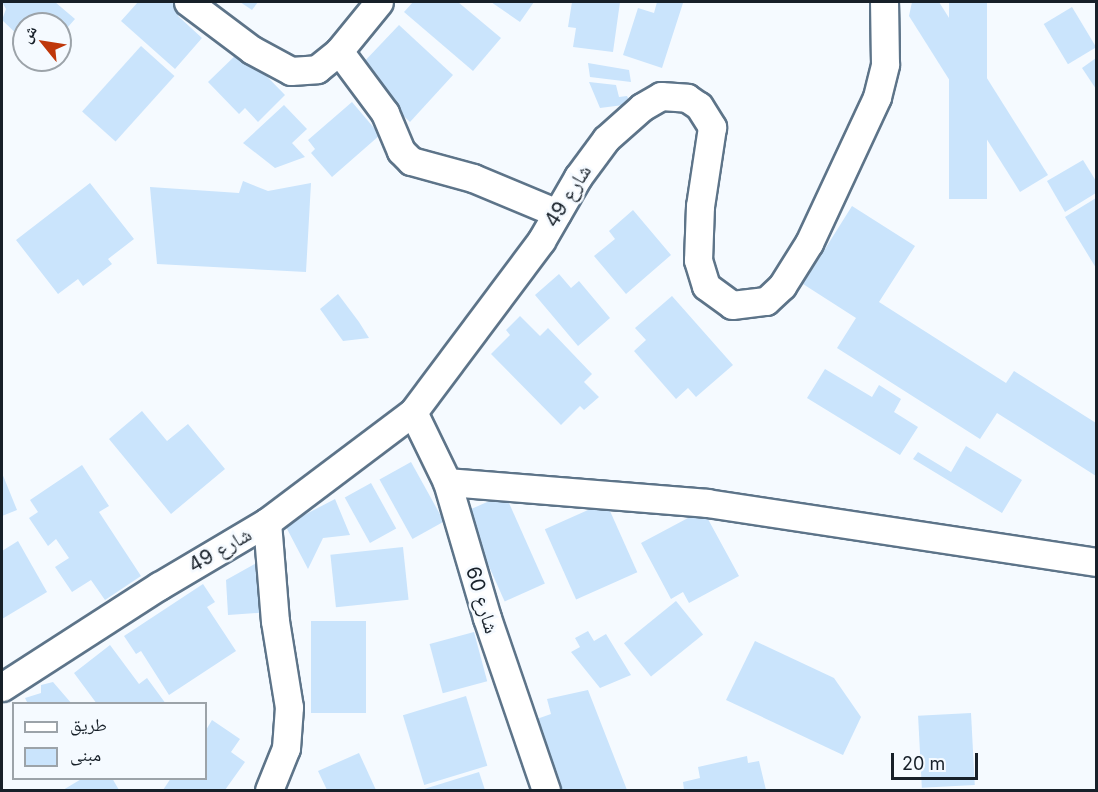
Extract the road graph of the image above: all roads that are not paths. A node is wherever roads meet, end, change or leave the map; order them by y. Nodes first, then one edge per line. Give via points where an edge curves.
1 (188, 2) edge
2 (378, 2) edge
3 (884, 2) edge
4 (339, 51) junction
5 (557, 213) junction
6 (413, 412) junction
7 (447, 483) junction
8 (267, 522) junction
9 (1096, 562) edge
10 (2, 687) edge
11 (269, 790) edge
12 (546, 790) edge

1 - 4 street via 252,50 291,71 317,69
2 - 4 street
3 - 5 street, شارع 49 via 885,64 877,98 809,243 782,286 765,301 732,305 706,286 698,260 700,206 712,127 699,106 687,98 661,96 642,107 606,139
4 - 5 street via 385,113 400,151 411,161 473,178
5 - 6 street, شارع 49 via 541,241
6 - 7 street, شارع 60
6 - 8 street, شارع 49
7 - 9 street via 707,503
7 - 12 street, شارع 60 via 487,618
8 - 10 street, شارع 49
8 - 11 street via 275,621 289,707 286,748

